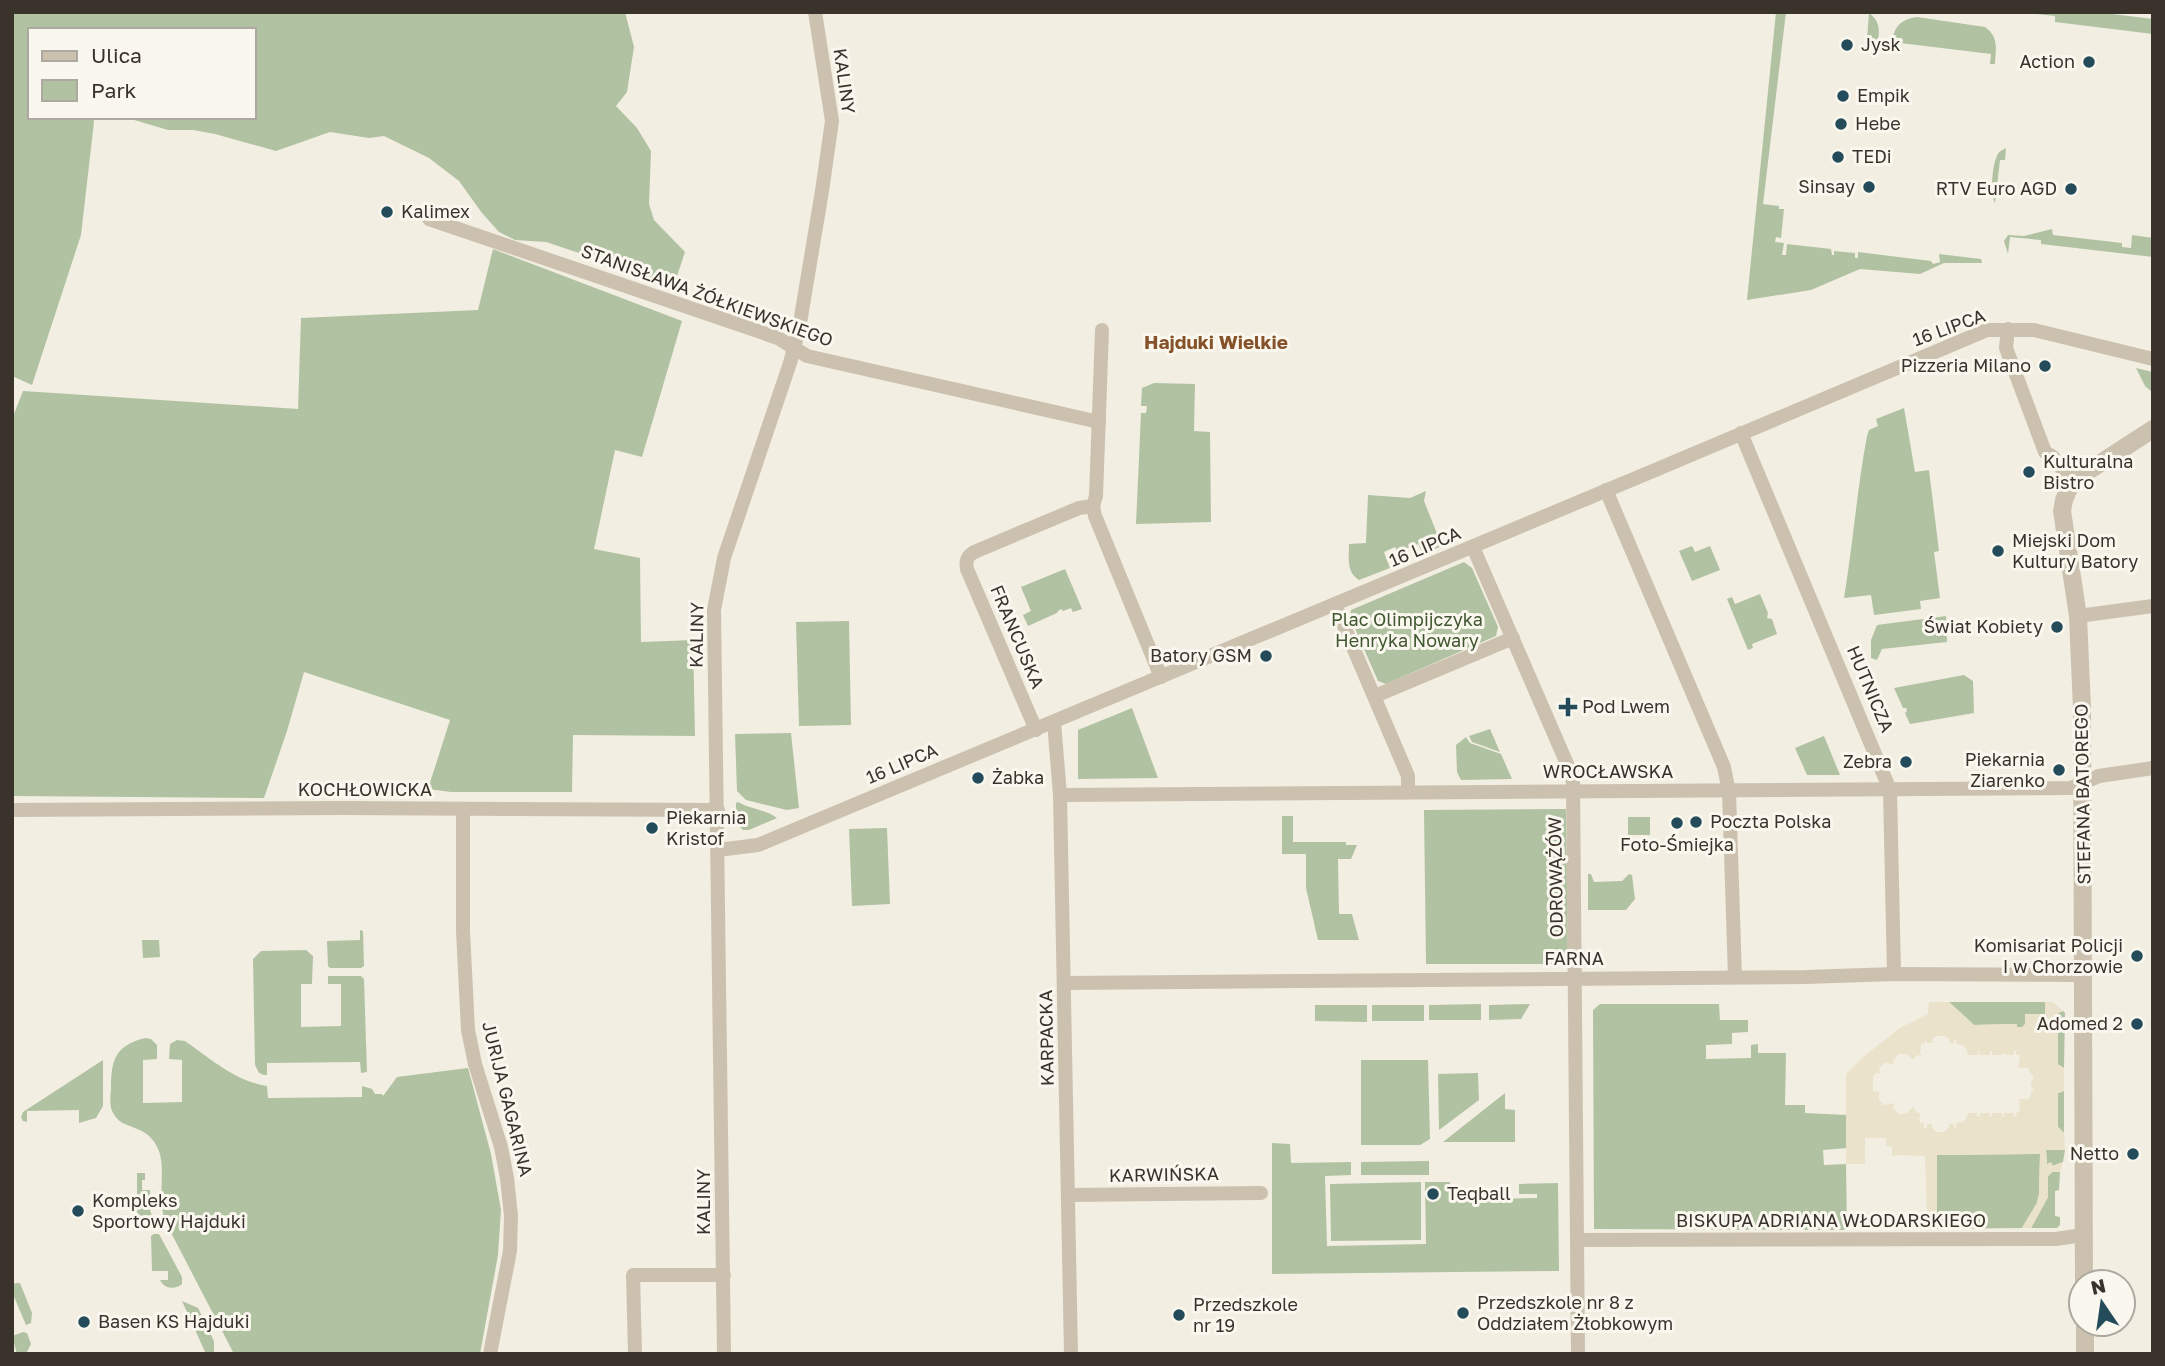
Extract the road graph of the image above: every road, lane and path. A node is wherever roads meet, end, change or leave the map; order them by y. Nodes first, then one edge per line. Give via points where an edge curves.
1 (815, 12) edge
2 (429, 219) dead end
3 (2008, 329) junction
4 (1102, 330) dead end
5 (794, 347) junction
6 (2153, 359) edge
7 (1099, 422) junction
8 (2153, 429) edge
9 (1741, 433) junction
10 (2073, 483) junction
11 (1606, 490) junction
12 (1093, 506) junction
13 (1473, 547) junction
14 (1335, 605) junction
15 (2153, 606) edge
16 (2078, 616) junction
17 (1513, 638) junction
18 (1161, 677) junction
19 (1375, 696) junction
20 (1054, 722) junction
21 (1035, 730) junction
22 (2153, 768) edge
23 (2084, 783) junction
24 (1890, 790) junction
25 (1574, 791) junction
26 (1408, 792) junction
27 (1730, 792) junction
28 (1060, 795) junction
29 (12, 810) edge
30 (463, 810) junction
31 (718, 810) junction
32 (718, 850) junction
33 (1894, 974) junction
34 (2083, 975) junction
35 (1735, 977) junction
36 (1576, 978) junction
37 (1065, 983) junction
38 (1261, 1193) dead end
39 (1068, 1195) junction
40 (2083, 1235) junction
41 (1577, 1240) junction
42 (2084, 1268) edge
43 (724, 1275) junction
44 (490, 1354) edge
45 (635, 1354) edge
46 (724, 1354) edge
47 (1071, 1354) edge
48 (1578, 1354) edge

1 - 5 street, KALINY via 832,121
2 - 5 street, STANISŁAWA ŻÓŁKIEWSKIEGO
3 - 6 street, 16 LIPCA via 2034,330
3 - 9 street, 16 LIPCA via 1987,330
3 - 10 street via 2006,348 2045,452
4 - 7 street
5 - 7 street, STANISŁAWA ŻÓŁKIEWSKIEGO via 807,356
5 - 31 street, KALINY via 724,558 714,610
7 - 12 street
8 - 10 street
9 - 11 street, 16 LIPCA
9 - 24 street, HUTNICZA
10 - 16 street, STEFANA BATOREGO via 2062,511
11 - 13 street, 16 LIPCA
11 - 27 street via 1724,767
12 - 18 street
12 - 21 street, FRANCUSKA via 967,558 967,569
13 - 14 street, 16 LIPCA
13 - 17 street, ODROWĄŻÓW
14 - 18 street, 16 LIPCA
14 - 19 street
15 - 16 street
16 - 23 street, STEFANA BATOREGO
17 - 19 street
17 - 25 street, ODROWĄŻÓW via 1571,773
18 - 20 street, 16 LIPCA
19 - 26 street via 1408,776
20 - 21 street, 16 LIPCA
20 - 28 street, KARPACKA
21 - 32 street, 16 LIPCA via 758,845
22 - 23 street, WROCŁAWSKA via 2111,773
23 - 24 street, WROCŁAWSKA via 2071,788
23 - 34 street, STEFANA BATOREGO
24 - 27 street, WROCŁAWSKA
24 - 33 street, HUTNICZA
25 - 26 street, WROCŁAWSKA
25 - 27 street, WROCŁAWSKA
25 - 36 street, ODROWĄŻÓW
26 - 28 street, WROCŁAWSKA
27 - 35 street
28 - 37 street, KARPACKA
29 - 30 street, KOCHŁOWICKA
30 - 31 street, KOCHŁOWICKA
30 - 44 street, JURIJA GAGARINA via 468,1030 501,1147 512,1216 510,1251
31 - 32 street, KALINY
32 - 43 street, KALINY
33 - 34 street, FARNA
33 - 35 street, FARNA
34 - 40 street, STEFANA BATOREGO
35 - 36 street, FARNA
36 - 37 street, FARNA
36 - 41 street, ODROWĄŻÓW
37 - 39 street, KARPACKA
38 - 39 street, KARWIŃSKA
39 - 47 street, KARPACKA
40 - 41 street, BISKUPA ADRIANA WŁODARSKIEGO via 2056,1240
40 - 42 street, STEFANA BATOREGO
41 - 48 street, ODROWĄŻÓW
43 - 45 street via 633,1275
43 - 46 street, KALINY

